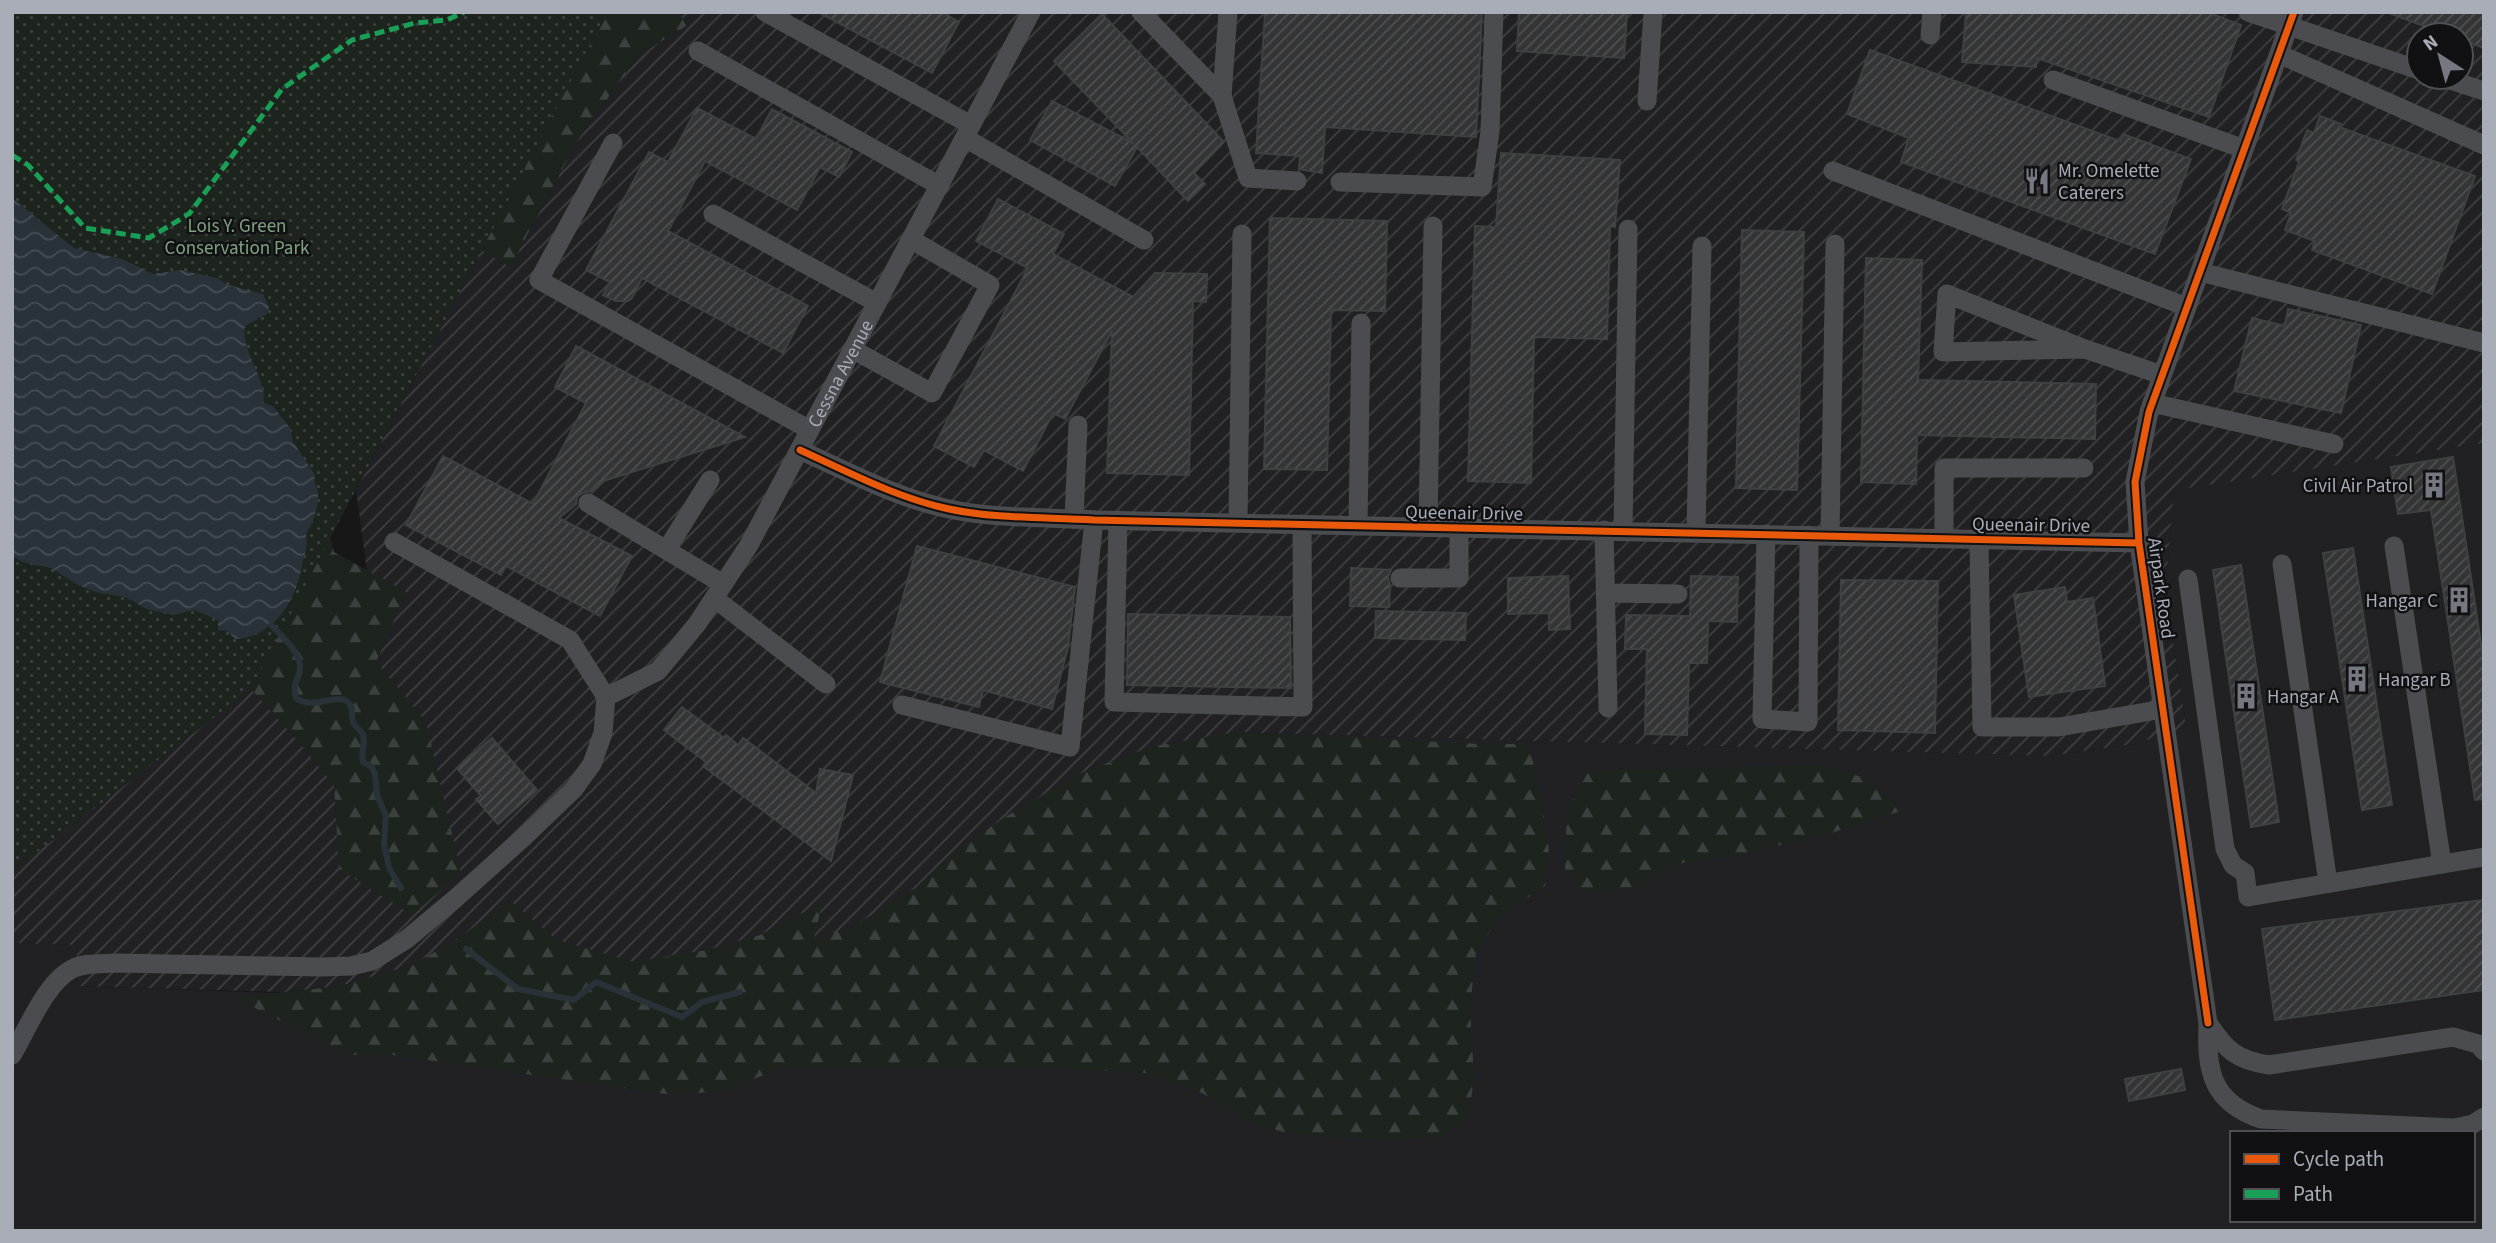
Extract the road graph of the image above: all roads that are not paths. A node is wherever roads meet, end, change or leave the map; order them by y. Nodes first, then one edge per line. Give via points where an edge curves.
1 (765, 12) edge
2 (1031, 12) edge
3 (1141, 12) edge
4 (1228, 12) edge
5 (1494, 12) edge
6 (1653, 12) edge
7 (1932, 12) edge
8 (2248, 12) edge
9 (2291, 19) edge
10 (1930, 35) dead end
11 (698, 51) dead end
12 (2278, 54) junction
13 (2405, 64) edge
14 (2053, 80) dead end
15 (1222, 96) junction
16 (1647, 101) dead end
17 (968, 132) junction
18 (613, 143) dead end
19 (2484, 145) edge
20 (2244, 149) junction
21 (1833, 171) dead end
22 (1297, 181) dead end
23 (1340, 182) dead end
24 (940, 186) junction
25 (713, 214) dead end
26 (1433, 226) dead end
27 (1628, 229) dead end
28 (1241, 234) dead end
29 (912, 240) junction
30 (1144, 240) dead end
31 (1836, 244) dead end
32 (1702, 246) dead end
33 (2200, 272) junction
34 (877, 303) junction
35 (2187, 307) junction
36 (1362, 323) dead end
37 (2484, 343) edge
38 (852, 349) junction
39 (2085, 349) junction
40 (2162, 375) junction
41 (2152, 404) junction
42 (1078, 425) dead end
43 (810, 430) junction
44 (2334, 444) dead end
45 (800, 450) junction
46 (2084, 468) dead end
47 (710, 480) dead end
48 (588, 503) dead end
49 (1074, 519) junction
50 (1094, 520) junction
51 (1118, 520) junction
52 (1238, 523) junction
53 (1302, 524) junction
54 (1358, 526) junction
55 (1428, 527) junction
56 (1459, 527) junction
57 (1613, 530) junction
58 (1696, 532) junction
59 (1766, 534) junction
60 (1808, 535) junction
61 (1830, 535) junction
62 (1944, 538) junction
63 (1979, 539) junction
64 (394, 542) dead end
65 (2139, 543) junction
66 (2393, 545) dead end
67 (667, 549) junction
68 (2282, 564) dead end
69 (1400, 578) dead end
70 (2188, 579) dead end
71 (719, 591) junction
72 (1606, 593) junction
73 (1678, 594) dead end
74 (826, 684) dead end
75 (606, 697) junction
76 (902, 705) dead end
77 (1608, 708) dead end
78 (2163, 709) junction
79 (2484, 857) edge
80 (2441, 864) junction
81 (2328, 883) junction
82 (2208, 1023) junction
83 (2482, 1046) edge
84 (12, 1055) edge
85 (2484, 1117) edge

1 - 17 street
2 - 17 street, Cessna Avenue
3 - 15 street
4 - 15 street
5 - 23 street via 1490,132 1482,187
6 - 16 street
7 - 10 street
8 - 9 street
9 - 12 street, Airpark Road
9 - 13 street
11 - 24 street
12 - 19 street
12 - 20 street, Airpark Road
14 - 20 street
15 - 22 street via 1248,178
17 - 24 street, Cessna Avenue
17 - 30 street
18 - 43 street via 539,280
20 - 33 street, Airpark Road
21 - 35 street
24 - 29 street, Cessna Avenue
25 - 34 street
26 - 55 street
27 - 57 street
28 - 52 street
29 - 34 street, Cessna Avenue
29 - 38 street via 990,285 932,393
31 - 61 street
32 - 58 street
33 - 35 street, Airpark Road
33 - 37 street
34 - 38 street, Cessna Avenue
35 - 40 street, Airpark Road
36 - 54 street
38 - 43 street, Cessna Avenue
39 - 39 street via 1972,304 1947,294 1943,352
39 - 40 street
40 - 41 street, Airpark Road
41 - 44 street
41 - 65 street, Airpark Road via 2135,482
42 - 49 street
43 - 45 street, Cessna Avenue
45 - 49 street, Queenair Drive via 905,497 950,509
45 - 71 street, Cessna Avenue
46 - 62 street via 1944,468
47 - 67 street
48 - 67 street
49 - 50 street, Queenair Drive
50 - 51 street, Queenair Drive
50 - 76 street via 1070,747
51 - 52 street, Queenair Drive
51 - 53 street via 1114,702 1303,707
52 - 53 street, Queenair Drive
53 - 54 street, Queenair Drive
54 - 55 street, Queenair Drive
55 - 56 street, Queenair Drive
56 - 57 street, Queenair Drive
56 - 69 street via 1460,578
57 - 58 street, Queenair Drive
57 - 72 street
58 - 59 street, Queenair Drive
59 - 60 street, Queenair Drive
59 - 60 street via 1762,719 1808,722
60 - 61 street, Queenair Drive
61 - 62 street, Queenair Drive
62 - 63 street, Queenair Drive
63 - 65 street, Queenair Drive
63 - 78 street via 1982,727 2059,727
64 - 75 street via 570,640
65 - 78 street, Airpark Road
66 - 80 street
67 - 71 street
68 - 81 street
70 - 81 street via 2225,849 2233,865 2245,873 2248,897
71 - 74 street
71 - 75 street, Cessna Avenue via 658,671
72 - 73 street
72 - 77 street
75 - 84 street via 596,754 574,789 456,898 387,953 351,966 117,963 73,968 54,984
78 - 82 street, Airpark Road
79 - 80 street
80 - 81 street
82 - 83 street via 2232,1053 2269,1065 2453,1037
82 - 85 street, Airpark Road via 2208,1061 2215,1085 2244,1113 2261,1119 2455,1128

